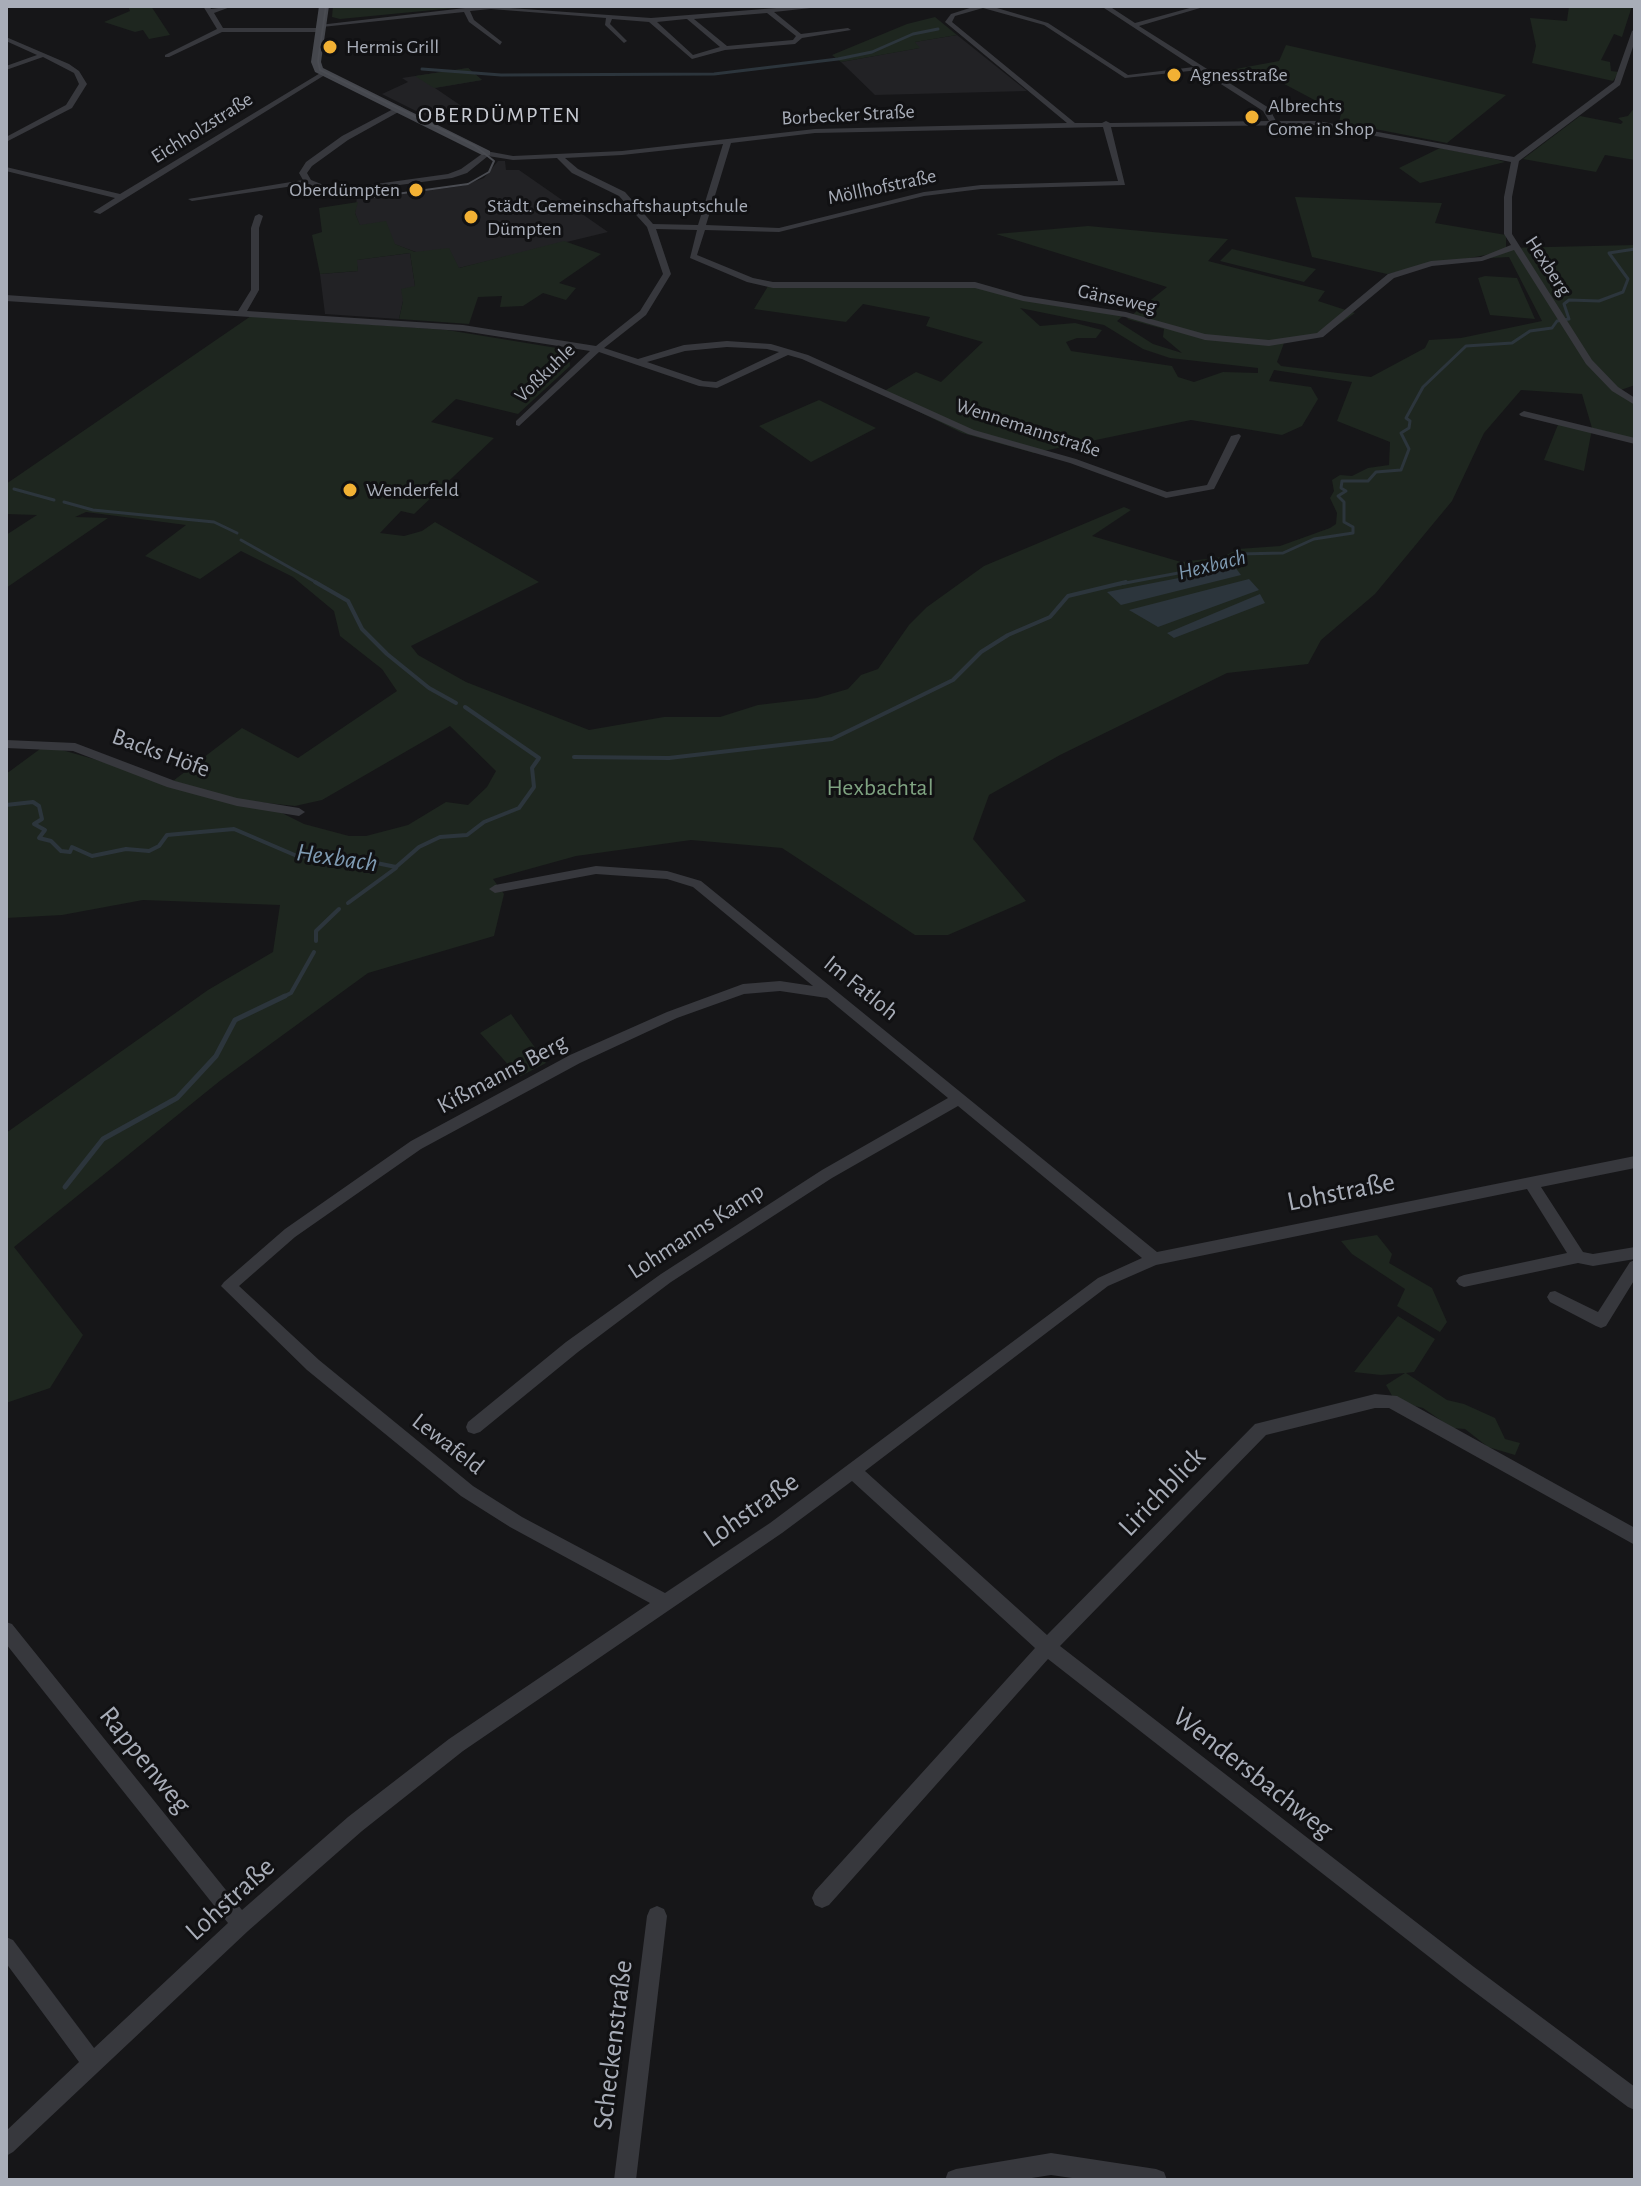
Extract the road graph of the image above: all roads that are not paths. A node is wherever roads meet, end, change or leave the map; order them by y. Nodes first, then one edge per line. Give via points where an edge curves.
1 (230, 6) edge
2 (324, 6) edge
3 (490, 6) edge
4 (826, 6) edge
5 (983, 6) edge
6 (1104, 6) edge
7 (1204, 6) edge
8 (208, 9) edge
9 (466, 10) junction
10 (770, 12) junction
11 (609, 18) junction
12 (689, 18) junction
13 (651, 20) junction
14 (1134, 25) junction
15 (321, 28) junction
16 (221, 30) junction
17 (848, 30) dead end
18 (1635, 31) edge
19 (800, 36) junction
20 (6, 39) edge
21 (624, 41) dead end
22 (500, 43) dead end
23 (725, 48) junction
24 (42, 55) junction
25 (167, 56) dead end
26 (6, 68) edge
27 (1199, 68) junction
28 (324, 73) junction
29 (399, 108) junction
30 (1273, 122) junction
31 (1106, 123) junction
32 (1072, 124) junction
33 (6, 140) edge
34 (728, 140) junction
35 (486, 153) junction
36 (559, 156) junction
37 (1515, 160) junction
38 (6, 169) edge
39 (308, 182) junction
40 (122, 197) junction
41 (192, 199) dead end
42 (97, 212) dead end
43 (259, 216) dead end
44 (651, 226) junction
45 (700, 227) junction
46 (1514, 247) junction
47 (6, 298) edge
48 (242, 312) junction
49 (597, 349) junction
50 (786, 352) junction
51 (638, 362) junction
52 (1635, 402) edge
53 (1524, 414) dead end
54 (519, 423) dead end
55 (1236, 436) dead end
56 (1635, 441) edge
57 (6, 744) edge
58 (299, 812) dead end
59 (495, 889) dead end
60 (833, 994) junction
61 (960, 1098) junction
62 (1635, 1162) edge
63 (1531, 1183) junction
64 (1635, 1253) edge
65 (1578, 1257) junction
66 (1154, 1259) junction
67 (1635, 1266) edge
68 (1464, 1281) dead end
69 (229, 1286) joint
70 (1555, 1297) dead end
71 (474, 1427) dead end
72 (853, 1471) junction
73 (1635, 1537) edge
74 (665, 1602) junction
75 (6, 1630) edge
76 (1047, 1647) junction
77 (822, 1898) dead end
78 (657, 1916) dead end
79 (241, 1924) junction
80 (6, 1947) edge
81 (92, 2062) junction
82 (1635, 2100) edge
83 (6, 2145) edge
84 (625, 2180) edge
85 (956, 2180) edge
86 (1156, 2180) edge

1 - 8 street
2 - 15 street
3 - 9 street
3 - 11 street
4 - 10 street
5 - 27 street via 1046,24 1127,77
5 - 32 street via 953,15 948,22
6 - 14 street
7 - 14 street
8 - 16 street
9 - 15 street
9 - 22 street via 471,21
10 - 12 street
10 - 19 street
11 - 13 street
11 - 21 street via 607,24
12 - 13 street
12 - 23 street
13 - 23 street via 692,57
14 - 27 street
15 - 16 street
15 - 28 street via 316,62
16 - 25 street
17 - 19 street
18 - 37 street via 1617,83
19 - 23 street via 784,45
20 - 24 street
24 - 26 street
24 - 33 street via 77,72 81,93 69,106
27 - 30 street via 1266,110
28 - 29 street
28 - 40 street, Eichholzstraße
29 - 35 street
29 - 39 street via 309,164 303,173
30 - 31 street, Borbecker Straße
30 - 37 street, Borbecker Straße via 1343,126
31 - 32 street, Borbecker Straße
31 - 45 street, Möllhofstraße via 1122,183 924,194 779,230
32 - 34 street, Borbecker Straße via 815,131
34 - 36 street, Borbecker Straße
34 - 45 street
35 - 36 street, Borbecker Straße
35 - 39 street via 449,176 347,190
36 - 44 street via 575,171 622,194
37 - 46 street, Hexberg via 1508,197 1508,234
38 - 40 street
39 - 41 street
40 - 42 street, Eichholzstraße
43 - 48 street via 255,290
44 - 45 street, Möllhofstraße
44 - 49 street, Voßkuhle via 667,266 662,287 643,313
45 - 46 street, Gänseweg via 693,256 773,285 975,285 1126,315 1205,337 1269,343 1320,335 1391,276 1431,264 1482,259
46 - 52 street, Hexberg via 1600,375
47 - 48 street
48 - 49 street via 463,328
49 - 51 street
49 - 54 street, Voßkuhle
50 - 51 street, Wennemannstraße via 727,344 684,348
50 - 51 street via 717,385
50 - 55 street, Wennemannstraße via 971,432 1166,495 1211,487
53 - 56 street
57 - 58 street, Backs Höfe via 75,747 171,784
59 - 60 street, Im Fatloh via 596,870 690,880
60 - 61 street, Im Fatloh
60 - 69 street, Kißmanns Berg via 780,986 743,989 575,1059 416,1145 290,1233
61 - 66 street, Im Fatloh
61 - 71 street, Lohmanns Kamp via 827,1174 666,1278
62 - 63 street, Lohstraße
63 - 65 street
63 - 66 street, Lohstraße
64 - 65 street via 1593,1260
65 - 68 street
66 - 72 street, Lohstraße via 1103,1282
67 - 70 street via 1601,1321
69 - 74 street, Lewafeld via 313,1365 467,1491
72 - 74 street, Lohstraße
72 - 76 street, Wendersbachweg
73 - 76 street, Lirichblick via 1391,1401 1375,1401 1261,1429
74 - 79 street, Lohstraße via 456,1745
75 - 79 street, Rappenweg
76 - 77 street, Lirichblick
76 - 82 street, Wendersbachweg
78 - 84 street, Scheckenstraße
79 - 81 street, Lohstraße
80 - 81 street
81 - 83 street, Lohstraße
85 - 86 street via 1051,2164

